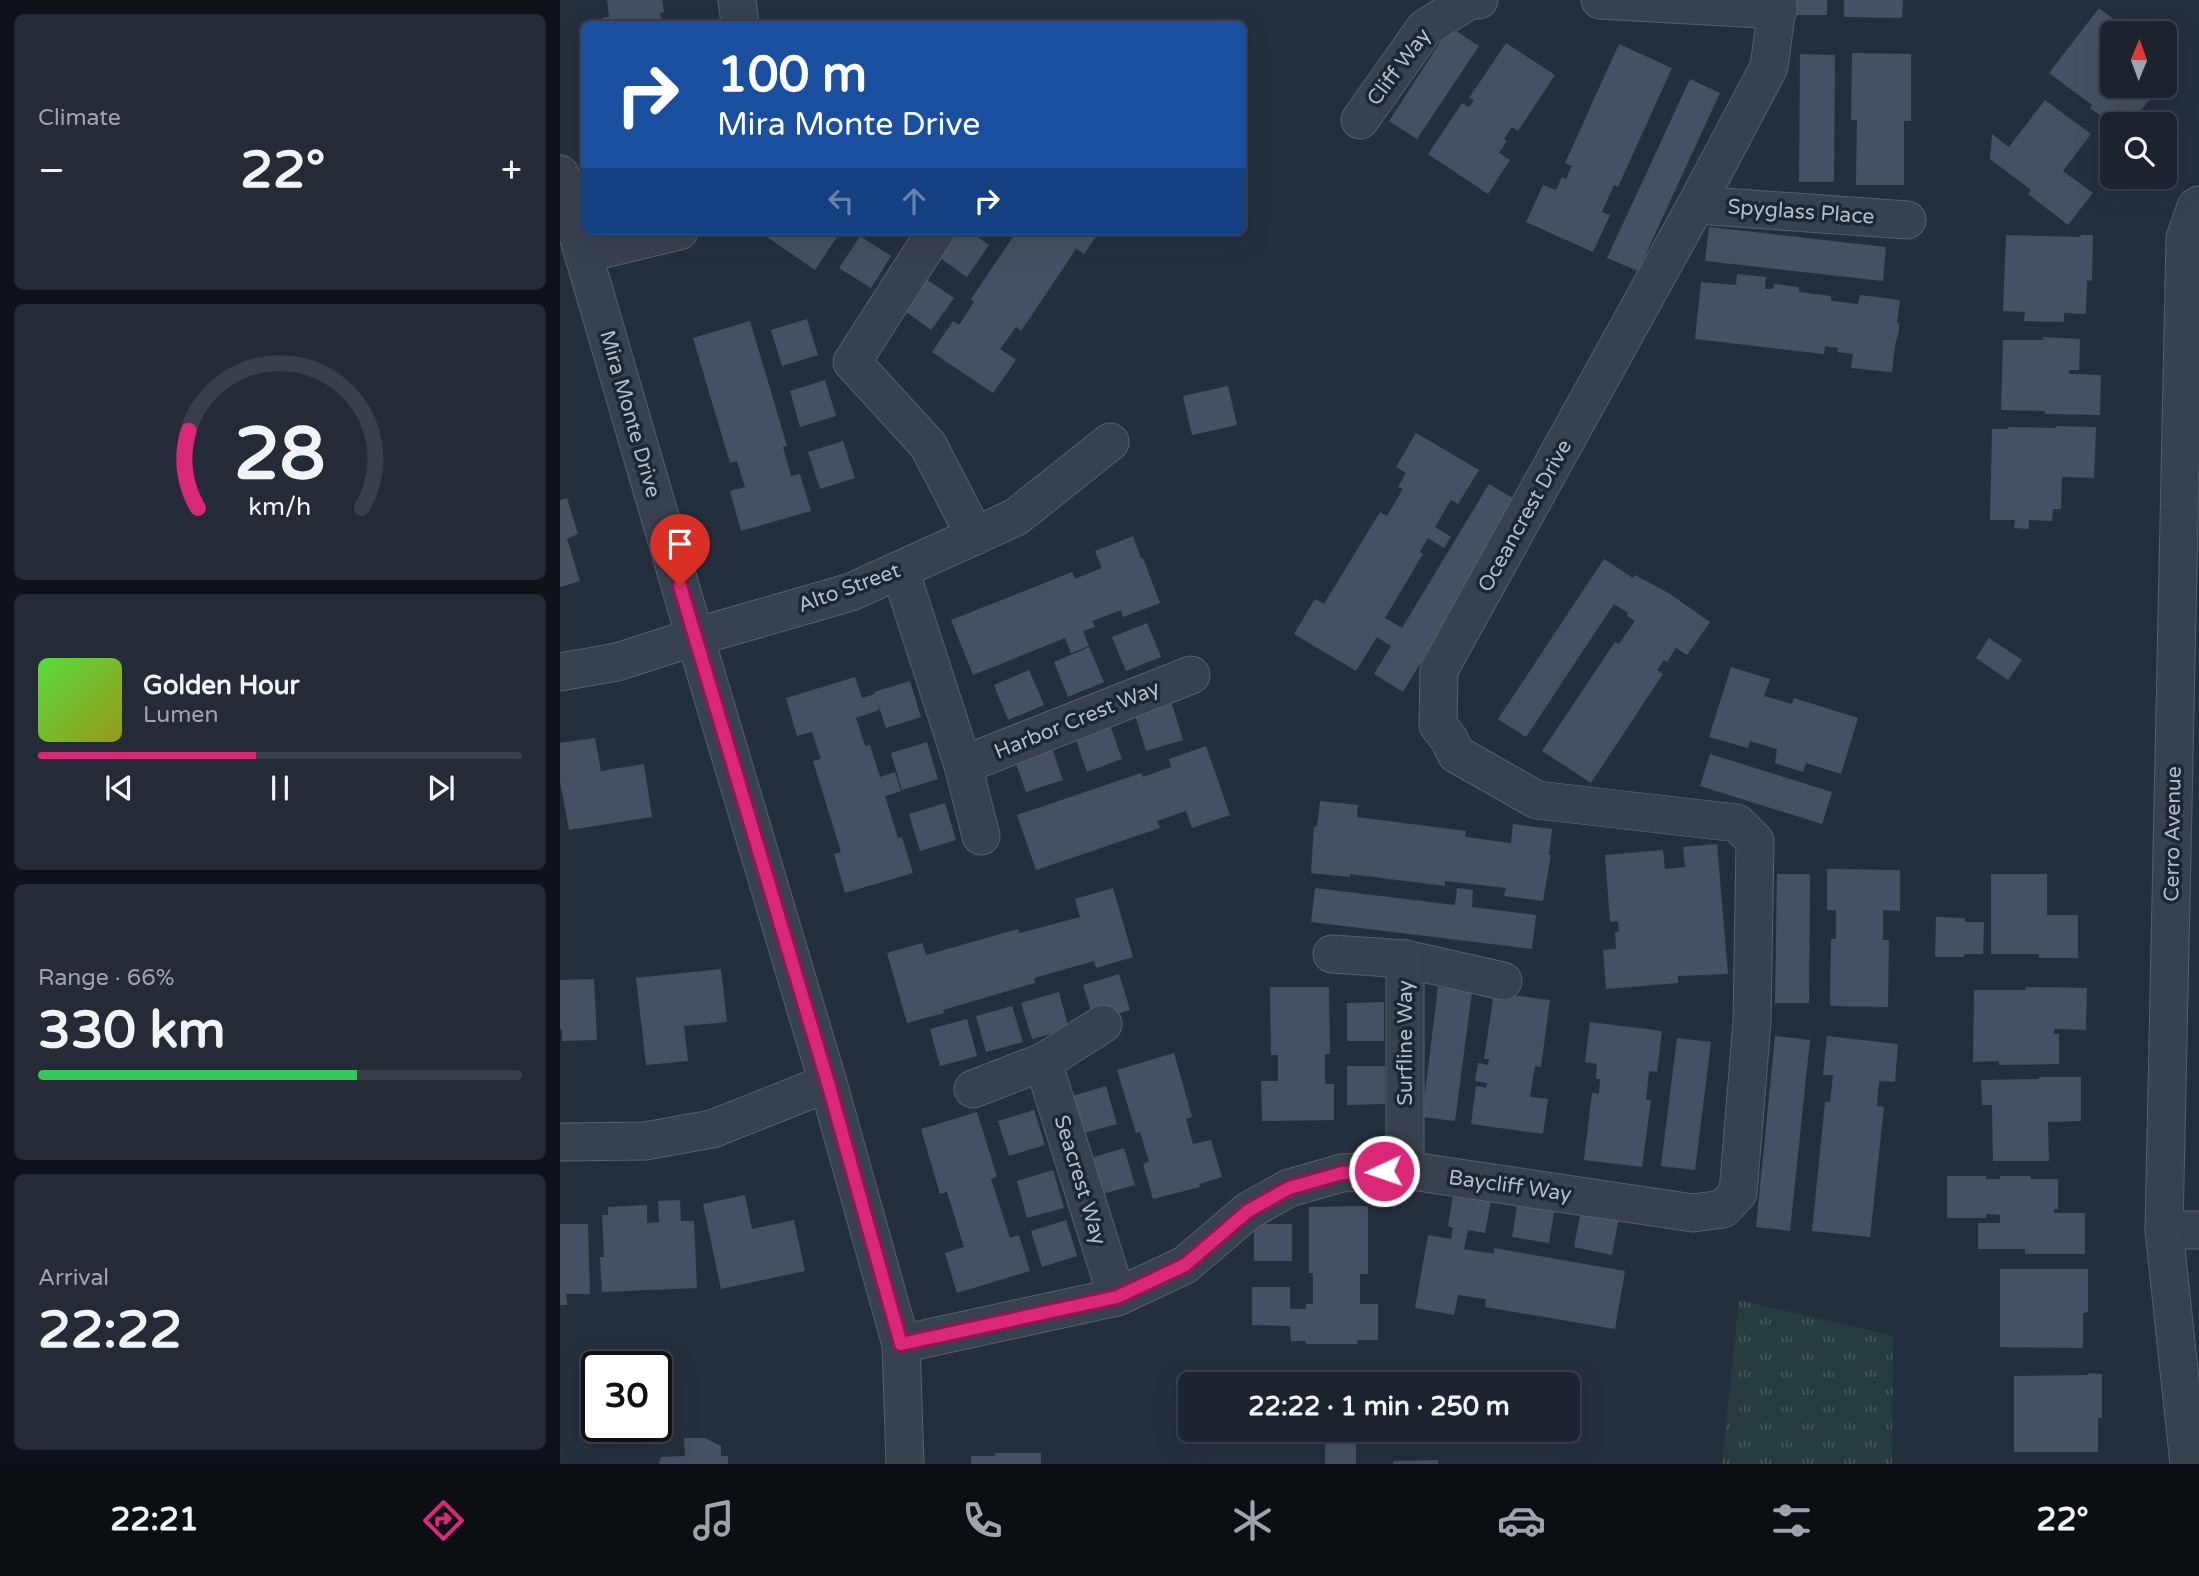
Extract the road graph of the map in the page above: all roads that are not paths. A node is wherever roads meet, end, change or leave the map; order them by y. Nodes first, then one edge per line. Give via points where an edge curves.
1 (737, 0) edge
2 (1479, 0) edge
3 (1600, 0) edge
4 (1778, 5) edge
5 (740, 21) edge
6 (1360, 120) dead end
7 (560, 174) edge
8 (1696, 205) junction
9 (2199, 205) edge
10 (1907, 219) dead end
11 (662, 235) edge
12 (933, 235) edge
13 (583, 254) junction
14 (1110, 442) dead end
15 (975, 536) junction
16 (900, 570) junction
17 (2189, 589) edge
18 (695, 637) junction
19 (560, 672) edge
20 (1191, 675) dead end
21 (963, 765) junction
22 (1743, 829) joint
23 (981, 836) dead end
24 (1332, 954) dead end
25 (1405, 959) junction
26 (1503, 981) dead end
27 (1103, 1024) dead end
28 (1043, 1062) junction
29 (828, 1083) junction
30 (973, 1089) dead end
31 (560, 1142) edge
32 (1405, 1170) junction
33 (2182, 1230) edge
34 (1117, 1297) junction
35 (901, 1344) junction
36 (905, 1464) edge
37 (2189, 1464) edge

1 - 5 street
2 - 6 street, Cliff Way via 1470,0 1425,29
3 - 4 street
4 - 8 street, Oceancrest Drive via 1769,67
7 - 13 street, Mira Monte Drive
8 - 10 street, Spyglass Place
8 - 22 street, Oceancrest Drive via 1439,670 1438,725 1456,754 1537,800 1737,823
9 - 17 street, Cerro Avenue via 2185,238
11 - 13 street
12 - 15 street via 852,362 928,445
13 - 18 street, Mira Monte Drive
14 - 15 street, Alto Street via 1016,517
15 - 16 street, Alto Street
16 - 18 street, Alto Street via 851,592
16 - 21 street
17 - 33 street, Cerro Avenue
18 - 19 street, Alto Street via 617,662
18 - 29 street, Mira Monte Drive
20 - 21 street, Harbor Crest Way
21 - 23 street
22 - 32 street, Baycliff Way via 1755,841 1752,1022 1738,1193 1723,1209 1693,1213
24 - 25 street, Surfline Way
25 - 26 street, Surfline Way
25 - 32 street, Surfline Way
27 - 28 street
28 - 30 street
28 - 34 street, Seacrest Way
29 - 31 street via 712,1129 645,1141
29 - 35 street, Mira Monte Drive
32 - 34 street, Baycliff Way via 1342,1173 1289,1188 1248,1211 1185,1265
33 - 37 street, Cerro Avenue
34 - 35 street, Baycliff Way
35 - 36 street, Mira Monte Drive

